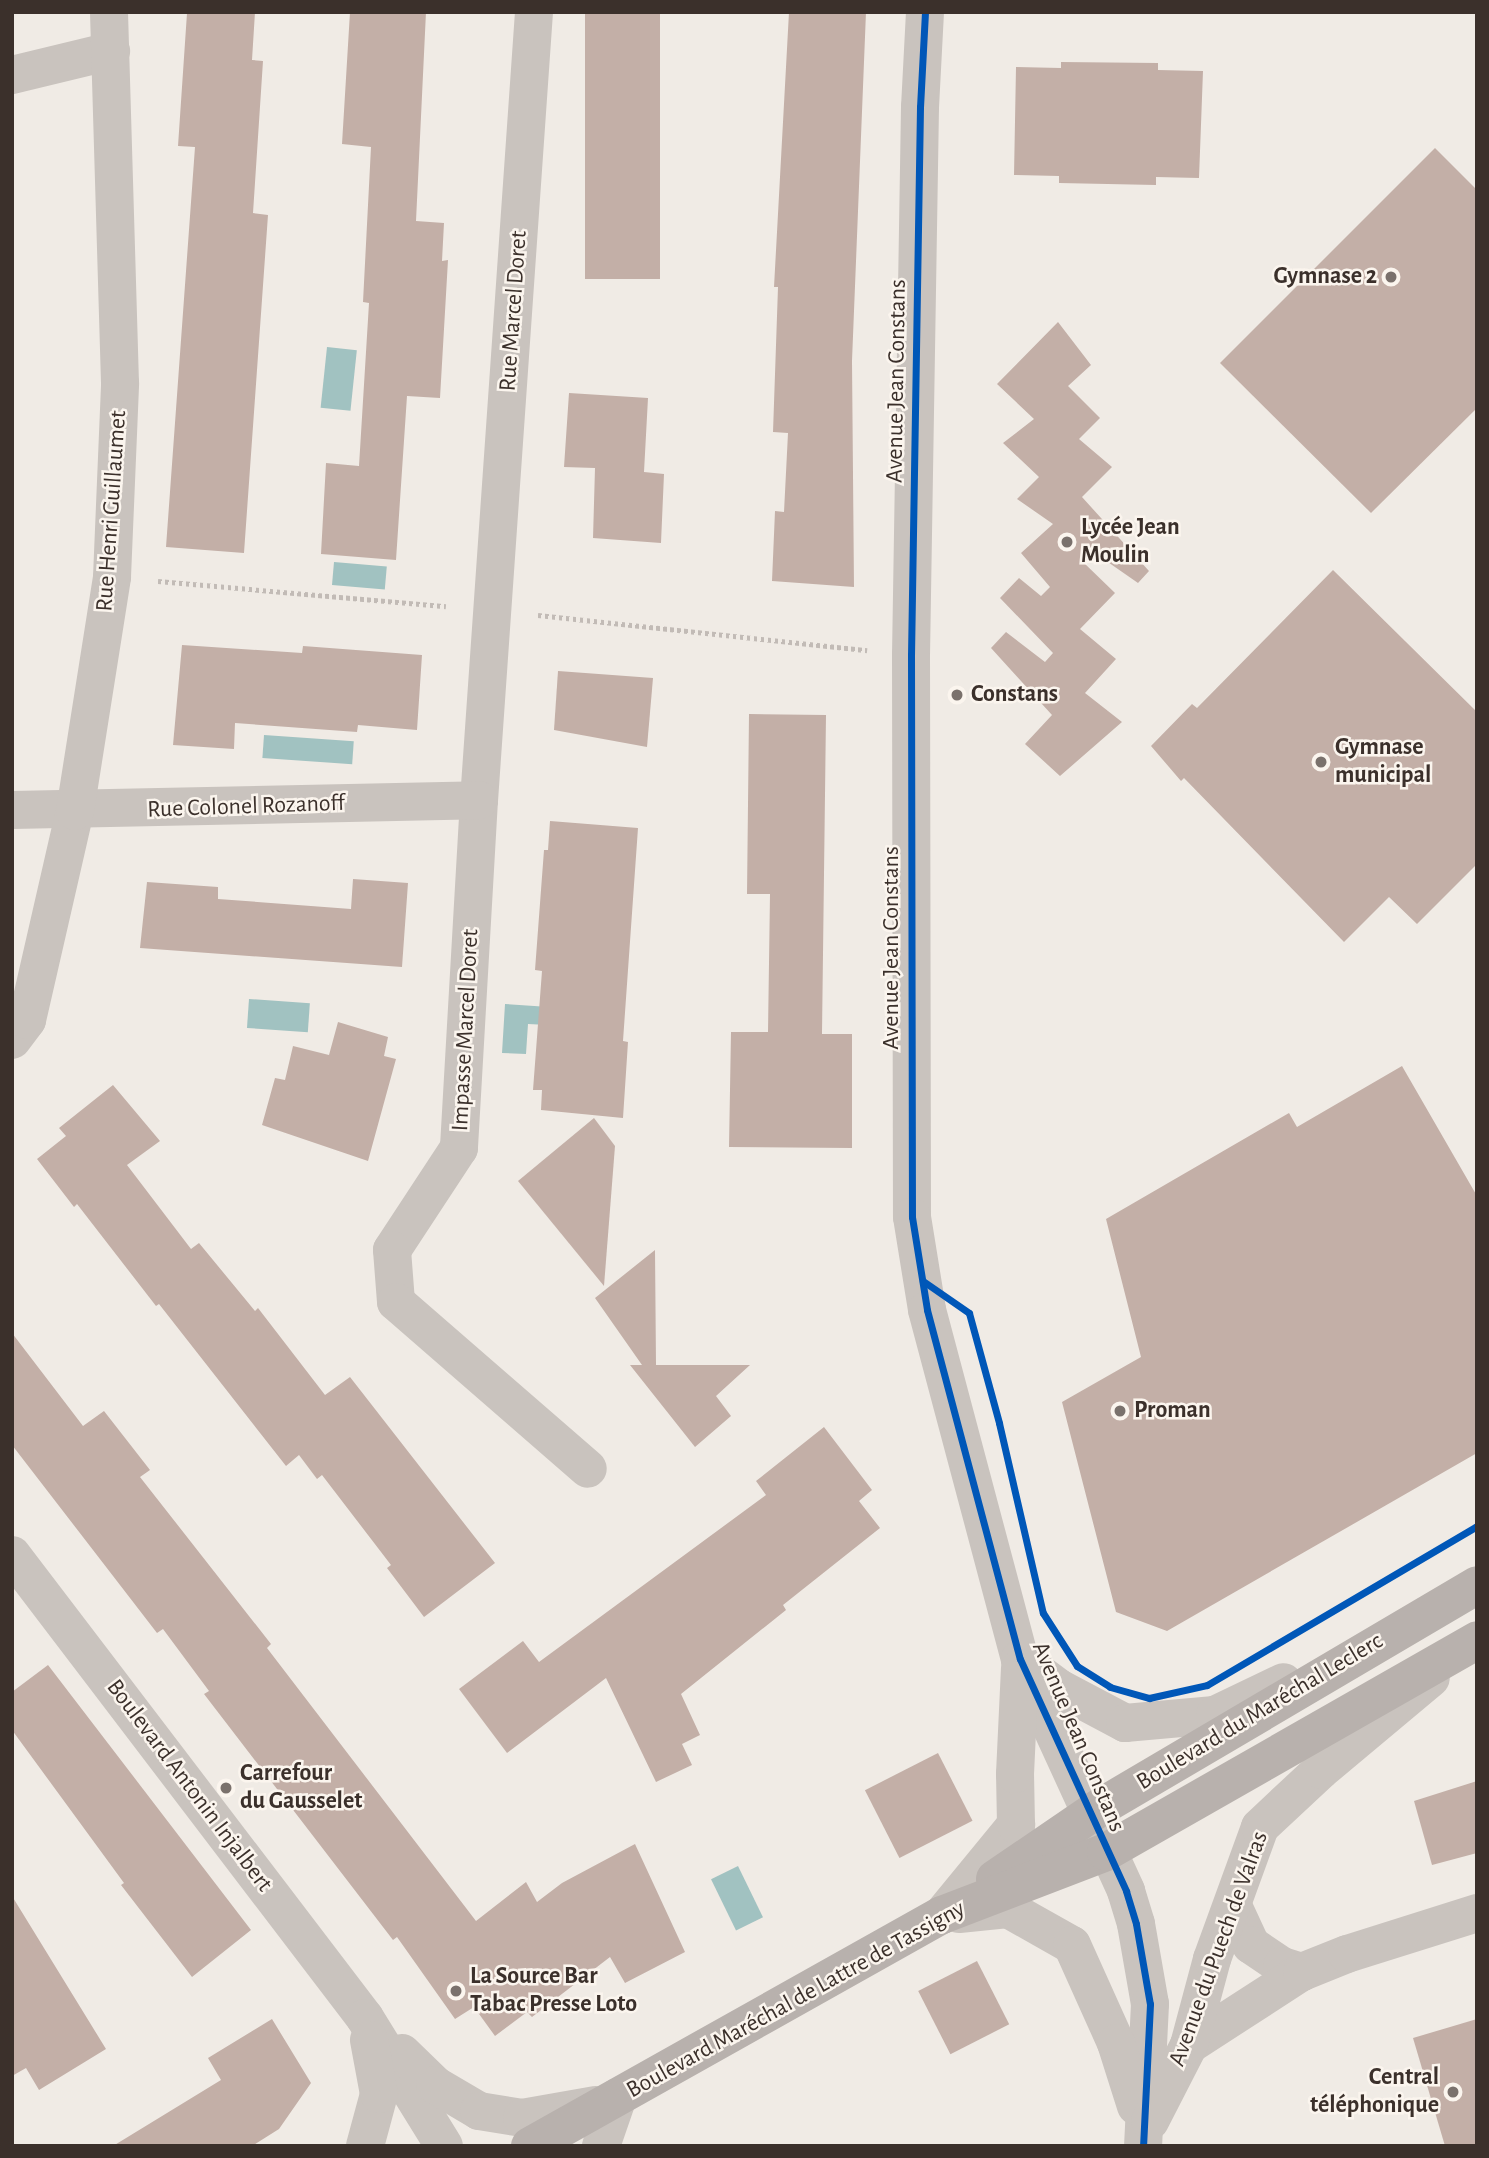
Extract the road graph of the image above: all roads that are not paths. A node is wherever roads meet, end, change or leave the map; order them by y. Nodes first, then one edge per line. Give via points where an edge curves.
1 (109, 12) edge
2 (534, 12) edge
3 (925, 12) edge
4 (111, 51) junction
5 (12, 75) edge
6 (494, 610) joint
7 (479, 800) junction
8 (12, 810) edge
9 (75, 811) junction
10 (12, 1040) edge
11 (588, 1469) dead end
12 (12, 1555) edge
13 (1477, 1585) edge
14 (1410, 1623) junction
15 (1474, 1642) edge
16 (1020, 1659) junction
17 (1089, 1815) junction
18 (1107, 1852) junction
19 (1233, 1906) junction
20 (1477, 1913) edge
21 (942, 1915) junction
22 (1302, 1972) junction
23 (365, 2018) junction
24 (1189, 2045) junction
25 (613, 2100) junction
26 (1143, 2139) edge
27 (365, 2146) edge
28 (444, 2146) edge
29 (530, 2146) edge
30 (601, 2146) edge

1 - 4 street, Rue Henri Guillaumet
2 - 6 street, Rue Marcel Doret
3 - 16 street, Avenue Jean Constans via 911,655 912,1217 927,1310
4 - 5 street
4 - 9 street, Rue Henri Guillaumet via 120,383 112,577
6 - 7 street, Impasse Marcel Doret
7 - 9 street, Rue Colonel Rozanoff
7 - 11 street, Impasse Marcel Doret via 459,1148 391,1250 396,1302
8 - 9 street, Rue Colonel Rozanoff
9 - 10 street, Rue Henri Guillaumet via 27,1020
12 - 23 street, Boulevard Antonin Injalbert
13 - 14 main road, Boulevard du Maréchal Leclerc
14 - 16 street, Avenue Jean Constans via 1215,1715 1125,1723 1059,1688
14 - 17 main road, Boulevard du Maréchal Leclerc
15 - 18 main road, Boulevard du Maréchal Leclerc
15 - 19 street, Avenue du Puech de Valras via 1260,1827
16 - 17 street, Avenue Jean Constans
16 - 21 street, Avenue Jean Constans via 1016,1825
17 - 18 street, Avenue Jean Constans
17 - 21 main road, Boulevard du Maréchal Leclerc
18 - 21 main road, Boulevard Maréchal de Lattre de Tassigny
18 - 26 street, Avenue du Puech de Valras via 1131,1904 1150,2004
19 - 22 street via 1251,1945 1282,1966
19 - 24 street, Avenue du Puech de Valras via 1212,1959
20 - 22 street
21 - 25 main road, Boulevard Maréchal de Lattre de Tassigny
21 - 26 street via 1007,1909 1072,1945 1116,2043
22 - 24 street
23 - 25 street, Boulevard Antonin Injalbert via 435,2085 478,2111 522,2118
23 - 27 street, Boulevard Antonin Injalbert via 379,2094
23 - 28 street, Boulevard Antonin Injalbert
24 - 26 street, Avenue du Puech de Valras
25 - 29 main road, Boulevard Maréchal de Lattre de Tassigny
25 - 30 street

